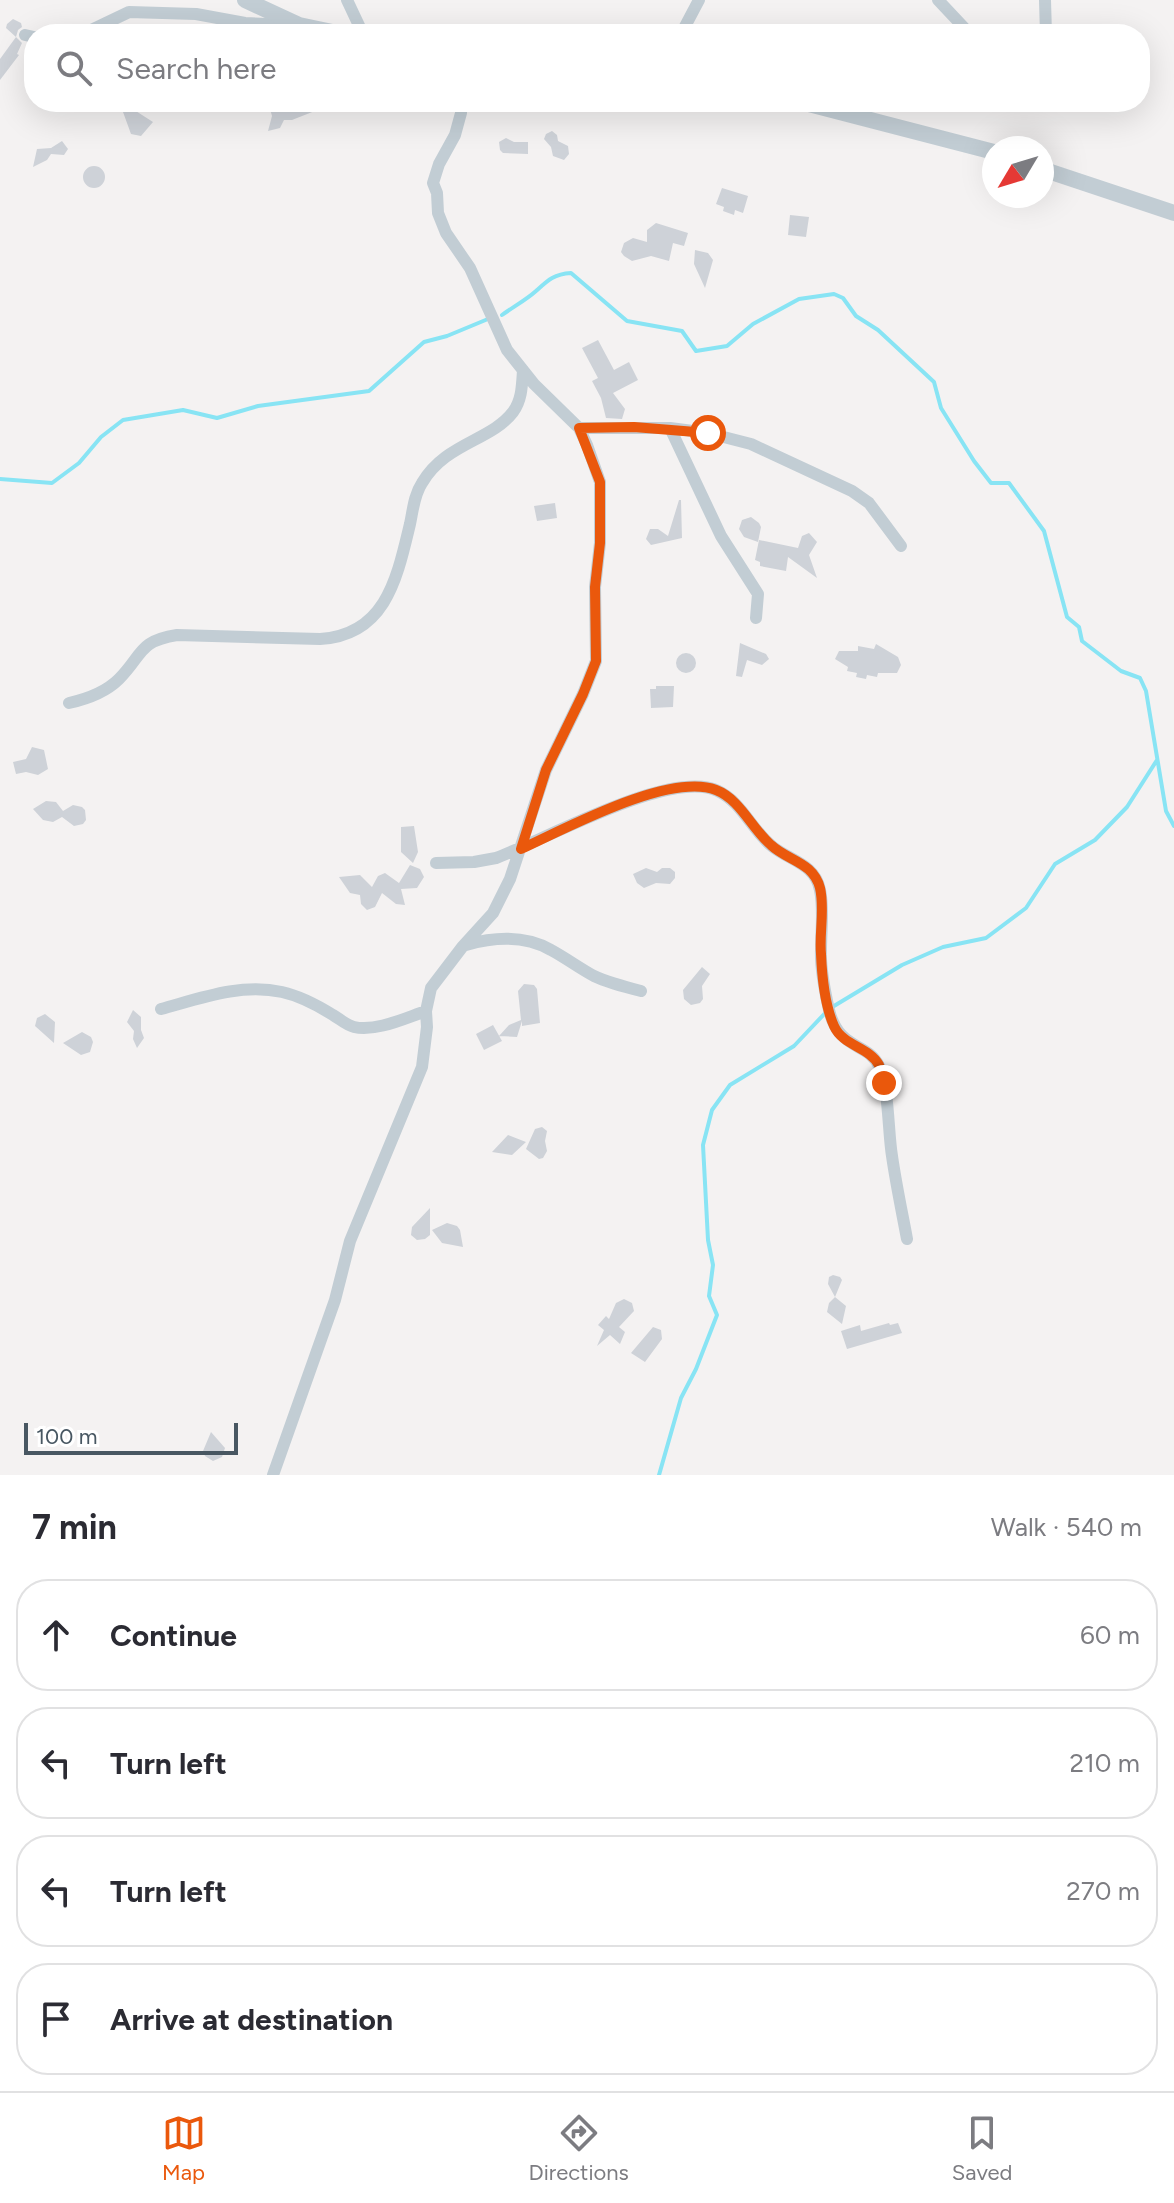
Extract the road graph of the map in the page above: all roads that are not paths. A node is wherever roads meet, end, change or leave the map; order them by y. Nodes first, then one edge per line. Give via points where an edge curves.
1 (245, 0) edge
2 (347, 0) edge
3 (699, 0) edge
4 (938, 0) edge
5 (1045, 0) edge
6 (101, 24) edge
7 (272, 24) edge
8 (297, 24) edge
9 (358, 24) edge
10 (686, 24) edge
11 (961, 24) edge
12 (1046, 24) edge
13 (461, 112) edge
14 (840, 112) edge
15 (982, 149) edge
16 (1054, 173) edge
17 (1174, 213) edge
18 (523, 370) junction
19 (579, 428) junction
20 (670, 428) junction
21 (901, 546) dead end
22 (756, 618) dead end
23 (69, 703) dead end
24 (521, 849) junction
25 (436, 863) dead end
26 (463, 946) junction
27 (641, 991) dead end
28 (161, 1009) dead end
29 (426, 1011) junction
30 (907, 1239) dead end
31 (273, 1475) edge

1 - 8 street
2 - 9 street
3 - 10 street
4 - 11 street
5 - 12 street
6 - 7 street via 138,11
13 - 18 street via 433,183 438,213 507,350
14 - 15 street
16 - 17 street
18 - 19 street
18 - 23 street via 514,411 440,460 421,483 399,575 360,628 342,638 158,638 143,647 119,679 87,699
19 - 20 street
19 - 24 street via 600,482 596,661 546,770
20 - 21 street via 751,444 852,491 869,503
20 - 22 street via 721,536 758,594
24 - 25 street via 474,862
24 - 26 street via 493,913
24 - 30 street via 634,799 703,787 729,798 773,847 813,872 820,888 829,1009 835,1029 878,1064
26 - 27 street via 486,939 531,942 595,977
26 - 29 street via 431,988
28 - 29 street via 242,989 300,997 355,1027
29 - 31 street via 422,1067 350,1241 335,1300

